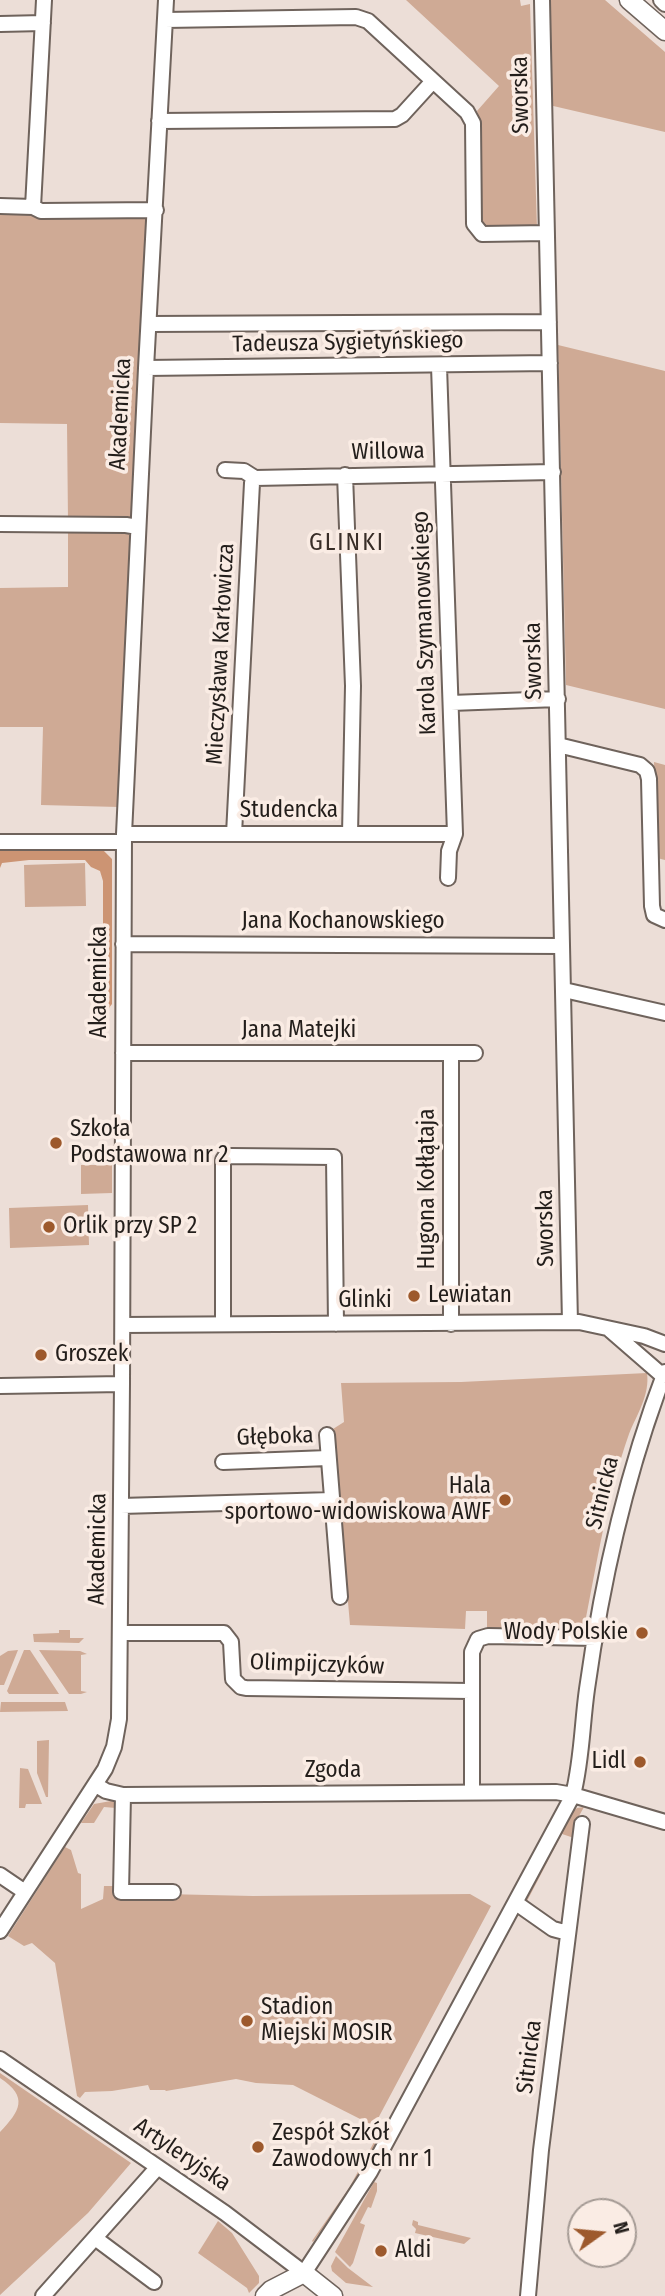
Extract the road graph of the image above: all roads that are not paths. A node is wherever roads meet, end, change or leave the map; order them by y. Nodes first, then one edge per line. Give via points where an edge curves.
1 (44, 0) edge
2 (166, 0) edge
3 (542, 0) edge
4 (629, 0) edge
5 (661, 0) edge
6 (665, 4) edge
7 (165, 20) junction
8 (43, 23) junction
9 (0, 24) edge
10 (665, 31) edge
11 (433, 81) junction
12 (159, 121) junction
13 (0, 206) edge
14 (33, 207) junction
15 (156, 210) junction
16 (547, 233) junction
17 (549, 322) junction
18 (149, 324) junction
19 (550, 363) junction
20 (439, 366) junction
21 (146, 368) junction
22 (225, 470) dead end
23 (553, 472) junction
24 (442, 474) junction
25 (345, 475) junction
26 (255, 478) junction
27 (0, 524) edge
28 (138, 527) junction
29 (558, 699) junction
30 (452, 703) junction
31 (558, 745) junction
32 (234, 834) junction
33 (350, 834) junction
34 (455, 834) junction
35 (123, 838) junction
36 (0, 842) edge
37 (449, 878) dead end
38 (665, 920) edge
39 (123, 944) junction
40 (562, 946) junction
41 (564, 990) junction
42 (665, 1013) edge
43 (123, 1053) junction
44 (451, 1053) junction
45 (475, 1053) dead end
46 (570, 1322) junction
47 (223, 1324) junction
48 (335, 1324) junction
49 (452, 1324) junction
50 (122, 1325) junction
51 (607, 1327) junction
52 (665, 1343) edge
53 (664, 1378) edge
54 (122, 1384) junction
55 (0, 1386) edge
56 (327, 1435) dead end
57 (328, 1458) junction
58 (223, 1462) dead end
59 (332, 1500) junction
60 (121, 1506) junction
61 (340, 1597) dead end
62 (120, 1633) junction
63 (596, 1638) junction
64 (471, 1691) junction
65 (96, 1785) junction
66 (471, 1793) junction
67 (123, 1795) junction
68 (573, 1795) junction
69 (665, 1822) edge
70 (582, 1824) dead end
71 (0, 1875) edge
72 (25, 1892) junction
73 (173, 1892) dead end
74 (516, 1903) junction
75 (0, 1931) edge
76 (568, 1933) junction
77 (0, 2059) edge
78 (157, 2168) junction
79 (95, 2238) junction
80 (304, 2273) junction
81 (153, 2281) dead end
82 (43, 2296) edge
83 (265, 2296) edge
84 (285, 2296) edge
85 (333, 2296) edge
86 (528, 2296) edge

1 - 8 street
2 - 7 street, Akademicka
3 - 16 street, Sworska
4 - 10 main road
5 - 6 street
7 - 11 street via 356,17 368,21
7 - 12 street, Akademicka
8 - 9 street
8 - 14 street
11 - 12 street via 395,119
11 - 16 street via 467,111 473,123 474,224 482,234
12 - 15 street, Akademicka
13 - 14 street
14 - 15 street via 41,211
15 - 18 street, Akademicka
16 - 17 street, Sworska
17 - 18 street, Tadeusza Sygietyńskiego
17 - 19 street, Sworska
18 - 21 street, Akademicka
19 - 20 street, Tadeusza Sygietyńskiego
19 - 23 street, Sworska
20 - 21 street, Tadeusza Sygietyńskiego
20 - 24 street, Karola Szymanowskiego
21 - 28 street, Akademicka
22 - 26 street, Willowa via 244,471
23 - 24 street, Willowa
23 - 29 street, Sworska
24 - 25 street, Willowa
24 - 30 street, Karola Szymanowskiego
25 - 26 street, Willowa
25 - 33 street via 353,685
26 - 32 street, Mieczysława Karłowicza
27 - 28 street
28 - 35 street, Akademicka
29 - 30 street
29 - 31 street, Sworska
30 - 34 street, Karola Szymanowskiego
31 - 38 street via 640,765 647,771 652,906 654,915
31 - 40 street, Sworska
32 - 33 street, Studencka
32 - 35 street, Studencka
33 - 34 street, Studencka
34 - 37 street, Karola Szymanowskiego via 449,851
35 - 36 street, Studencka
35 - 39 street, Akademicka
39 - 40 street, Jana Kochanowskiego
39 - 43 street, Akademicka
40 - 41 street, Sworska
41 - 42 street
41 - 46 street, Sworska
43 - 44 street, Jana Matejki
43 - 50 street, Akademicka
44 - 45 street, Jana Matejki
44 - 49 street, Hugona Kołłątaja
46 - 49 street, Glinki
46 - 51 street, Glinki
47 - 48 street, Glinki
47 - 48 street via 223,1160 232,1156 334,1157
47 - 50 street, Glinki
48 - 49 street, Glinki
50 - 54 street, Akademicka
51 - 52 street, Glinki
51 - 53 street
53 - 63 street, Sitnicka via 626,1487
54 - 55 street
54 - 60 street, Akademicka
56 - 57 street, Głęboka
57 - 58 street, Głęboka
57 - 59 street, Głęboka
59 - 60 street
59 - 61 street, Głęboka
60 - 62 street, Akademicka
62 - 64 street, Olimpijczyków via 224,1633 231,1642 233,1679 246,1688
62 - 65 street, Akademicka via 117,1737
63 - 64 street via 478,1639 472,1652
63 - 68 street, Sitnicka
64 - 66 street
65 - 67 street, Zgoda
65 - 72 street, Akademicka
66 - 67 street, Zgoda
66 - 68 street, Zgoda
67 - 73 street via 121,1892
68 - 69 street, Zgoda
68 - 74 street, Sitnicka
70 - 76 street, Sitnicka
71 - 72 street
72 - 75 street, Akademicka
74 - 76 street via 553,1929
74 - 80 street, Sitnicka via 370,2172
76 - 86 street, Sitnicka
77 - 78 street, Artyleryjska
78 - 79 street
78 - 80 street, Artyleryjska
79 - 81 street
79 - 82 street
80 - 83 main road
80 - 84 main road
80 - 85 main road, Artyleryjska

